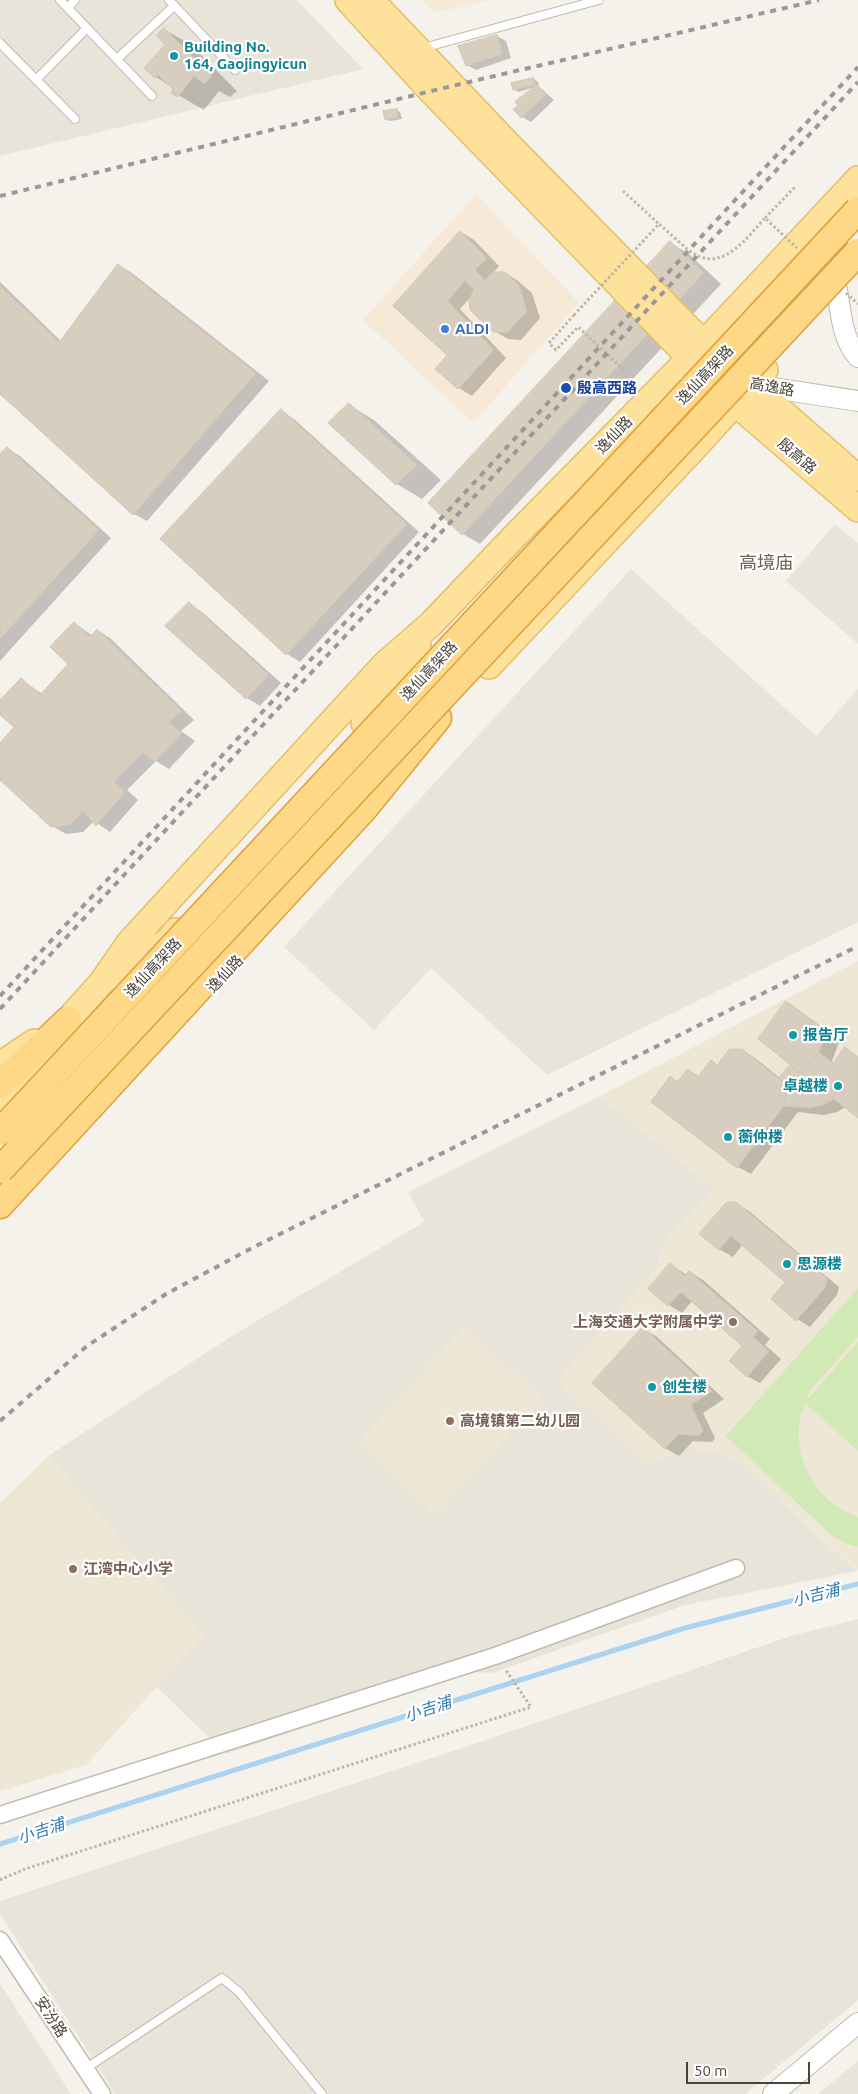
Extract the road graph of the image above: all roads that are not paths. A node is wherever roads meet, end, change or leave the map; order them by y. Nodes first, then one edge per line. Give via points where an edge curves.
1 (60, 0) edge
2 (75, 0) edge
3 (348, 0) edge
4 (371, 0) edge
5 (599, 0) edge
6 (171, 3) edge
7 (68, 8) junction
8 (87, 28) junction
9 (0, 43) edge
10 (418, 50) junction
11 (117, 59) junction
12 (235, 70) dead end
13 (36, 80) junction
14 (152, 96) dead end
15 (74, 119) dead end
16 (858, 179) edge
17 (858, 210) edge
18 (858, 252) edge
19 (858, 269) edge
20 (840, 290) junction
21 (696, 350) junction
22 (858, 357) edge
23 (743, 394) junction
24 (858, 401) edge
25 (858, 478) edge
26 (858, 510) edge
27 (438, 718) junction
28 (68, 1020) junction
29 (0, 1065) edge
30 (0, 1085) edge
31 (0, 1105) edge
32 (0, 1132) edge
33 (0, 1172) edge
34 (0, 1206) edge
35 (0, 1220) edge
36 (736, 1568) dead end
37 (0, 1815) edge
38 (0, 1940) edge
39 (858, 2023) edge
40 (85, 2069) junction
41 (777, 2093) edge
42 (102, 2094) edge
43 (322, 2094) edge

1 - 7 lane
2 - 7 lane
3 - 21 main road via 431,91
4 - 10 main road
5 - 10 lane
6 - 11 lane
6 - 12 lane
7 - 8 lane
8 - 11 lane
8 - 13 lane
9 - 13 lane
10 - 21 main road
11 - 14 lane
13 - 15 lane
16 - 21 main road, 逸仙路
17 - 32 highway, 逸仙高架路, bridge
18 - 33 highway, 逸仙高架路, bridge
19 - 20 main road, 逸仙路
20 - 22 street via 843,328 851,349
20 - 23 main road, 逸仙路
21 - 23 main road
21 - 28 main road, 逸仙路 via 432,624 385,699 169,940 102,982
23 - 24 street, 高逸路 via 823,394
23 - 25 main road, 殷高路
23 - 26 main road, 殷高路
23 - 27 main road, 逸仙路 via 616,533
27 - 33 main road, 逸仙路 via 350,797
27 - 34 highway via 340,835
27 - 35 main road, 逸仙路 via 364,825
28 - 29 main road, 逸仙路
28 - 30 highway
28 - 31 main road, 逸仙路
36 - 37 street via 495,1656
38 - 40 street, 安汾路
39 - 41 street
40 - 42 street, 安汾路
40 - 43 lane via 222,1978 239,1992

